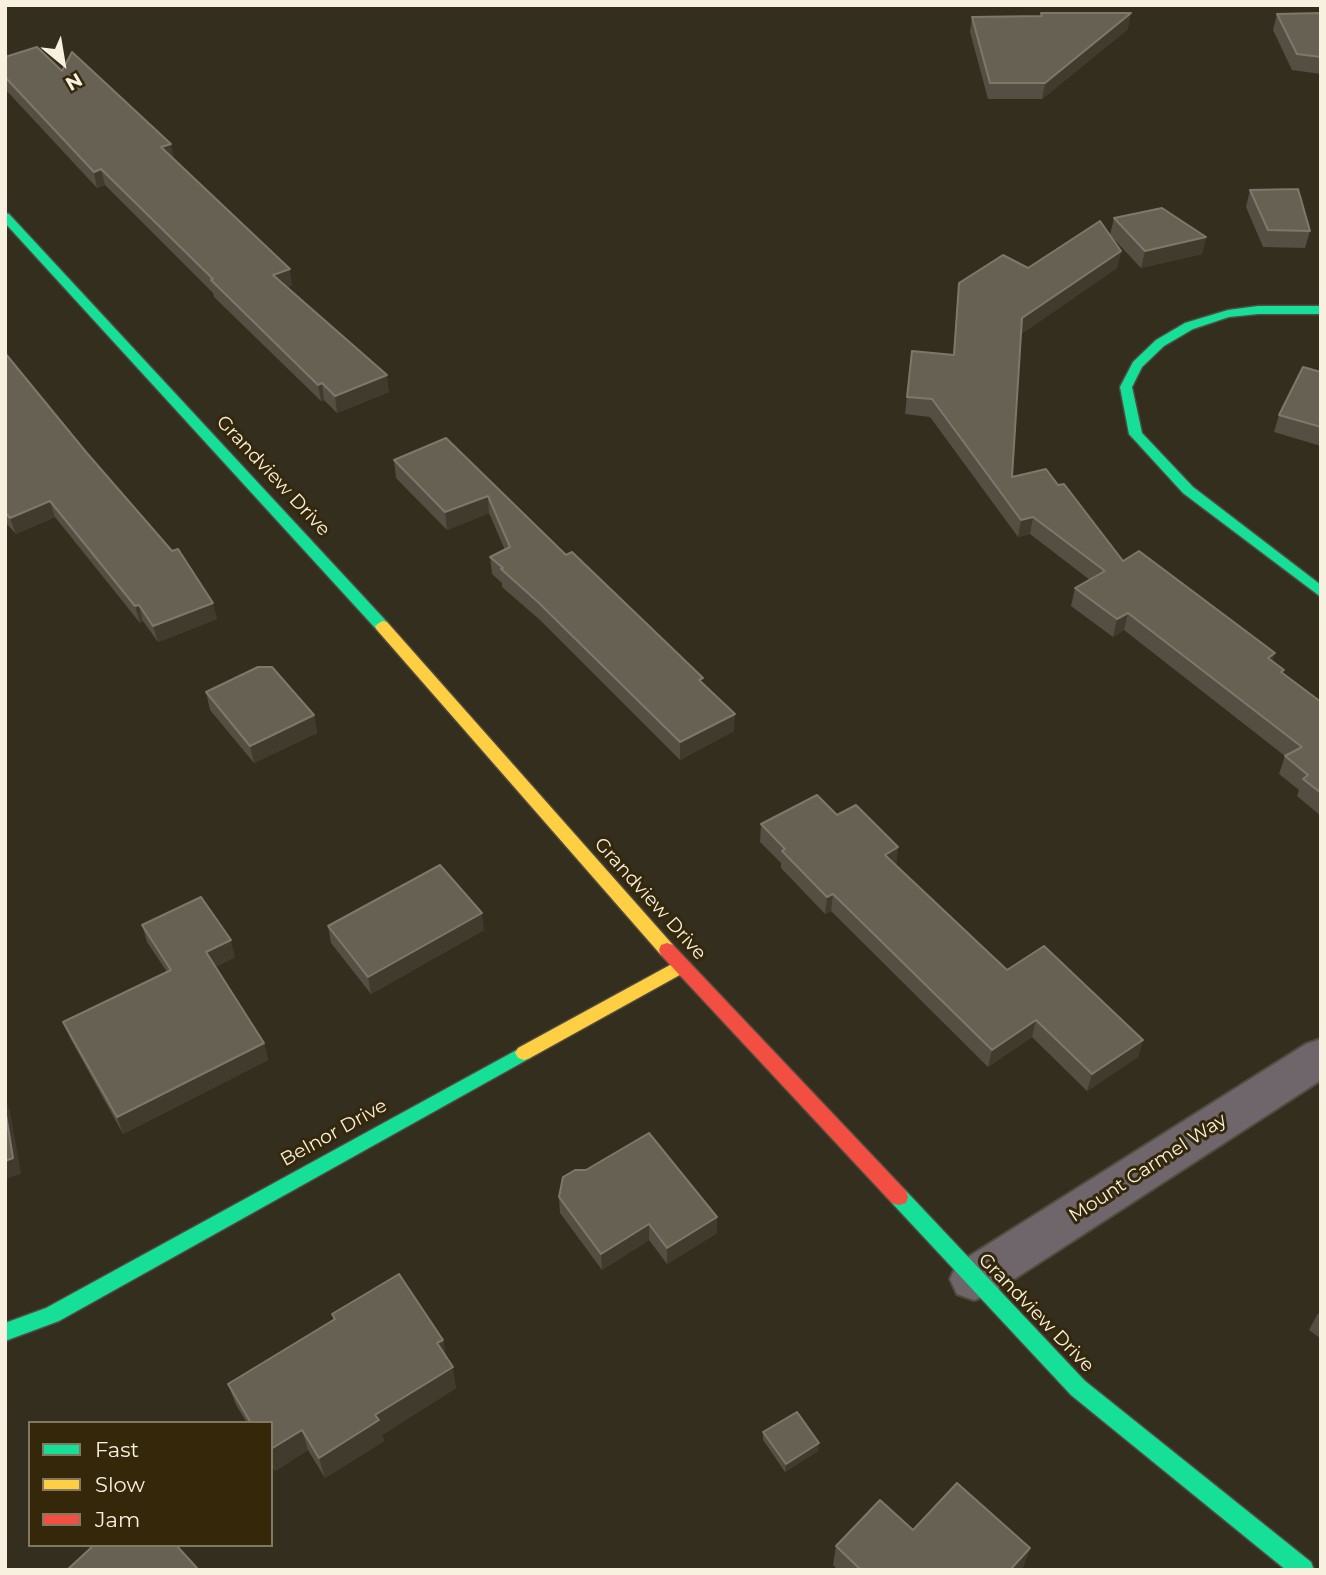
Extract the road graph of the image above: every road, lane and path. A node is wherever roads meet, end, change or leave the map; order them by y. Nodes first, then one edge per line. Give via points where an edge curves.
1 (5, 216) edge
2 (1321, 310) edge
3 (1321, 592) edge
4 (681, 966) junction
5 (1321, 1058) edge
6 (974, 1279) junction
7 (5, 1332) edge
8 (1304, 1570) edge

1 - 4 street, Grandview Drive via 367,609
2 - 3 street via 1258,310 1189,326 1160,343 1137,365 1126,387 1136,434 1188,490
4 - 6 street, Grandview Drive
4 - 7 street, Belnor Drive via 52,1315
5 - 6 street, Mount Carmel Way
6 - 8 street, Grandview Drive via 1078,1388

